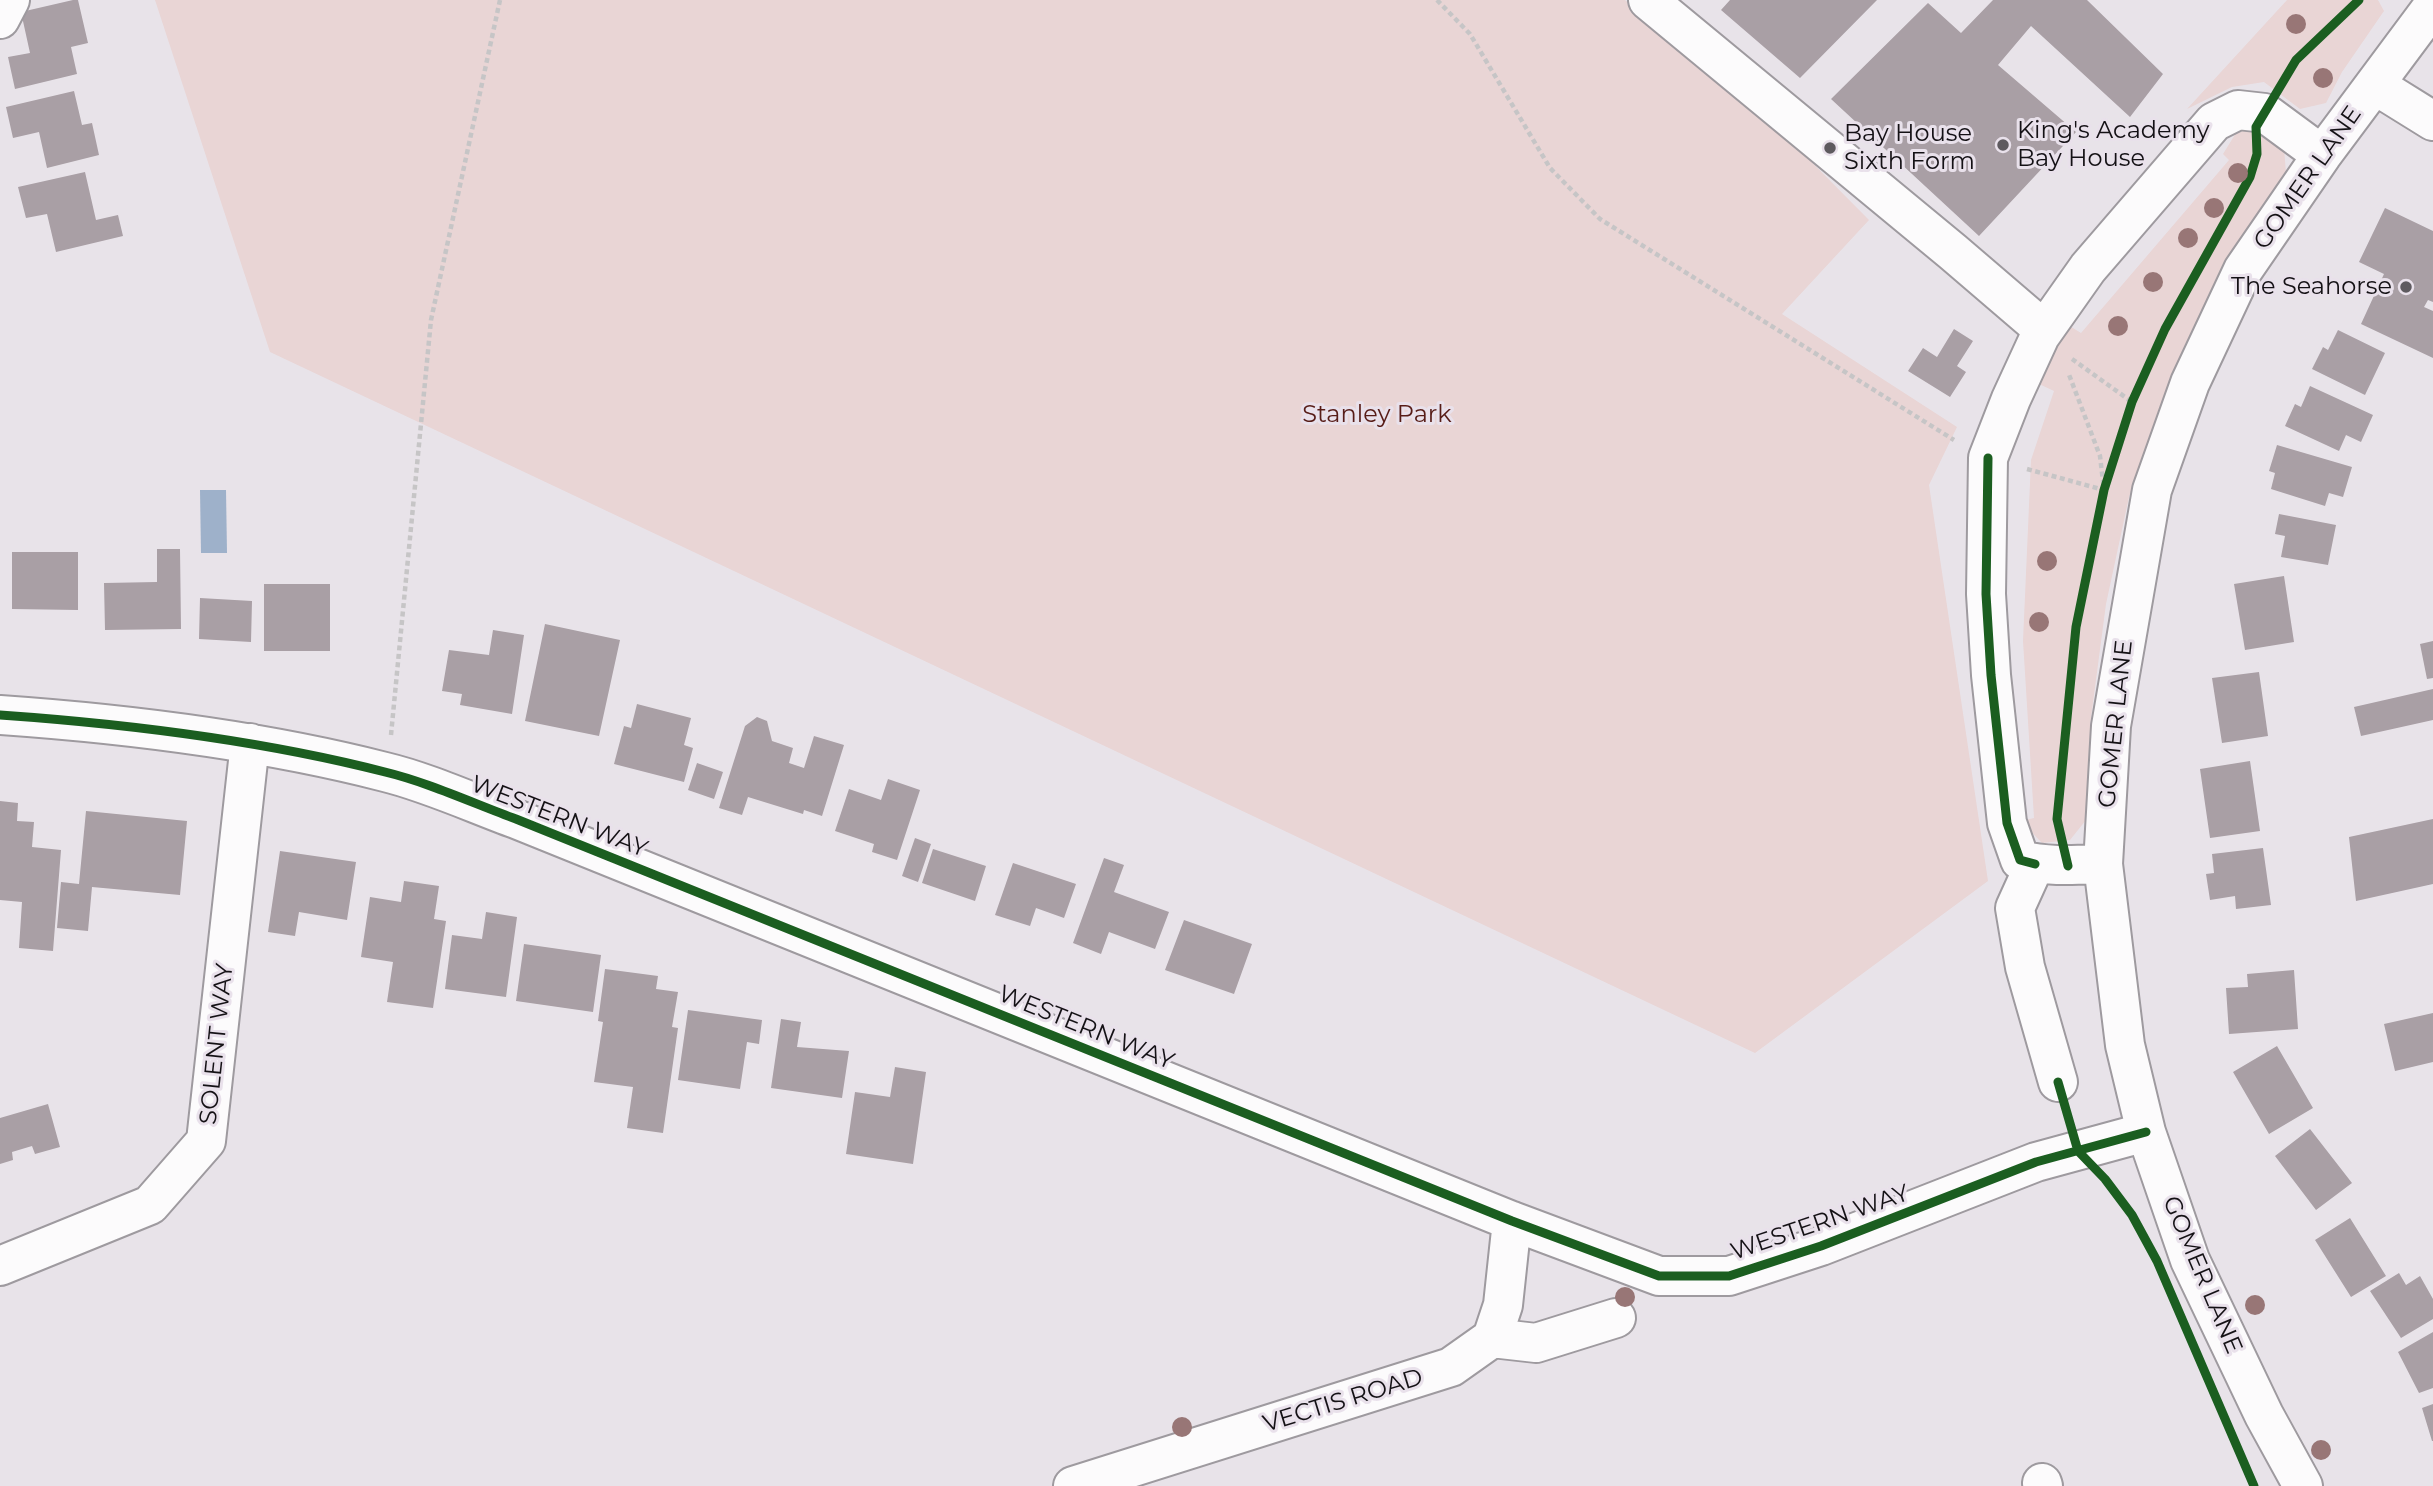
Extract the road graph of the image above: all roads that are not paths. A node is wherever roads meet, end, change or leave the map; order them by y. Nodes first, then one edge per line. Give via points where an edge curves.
1 (10, 0) edge
2 (1648, 0) edge
3 (2433, 6) edge
4 (0, 19) edge
5 (2375, 85) junction
6 (2433, 121) edge
7 (2322, 155) junction
8 (2042, 333) junction
9 (0, 715) edge
10 (250, 743) junction
11 (2035, 864) junction
12 (2103, 864) junction
13 (2058, 1082) dead end
14 (2146, 1132) junction
15 (1512, 1221) junction
16 (0, 1266) edge
17 (1616, 1318) dead end
18 (1492, 1338) junction
19 (1073, 1486) edge
20 (2303, 1486) edge

1 - 4 street
2 - 8 street via 1953,251
3 - 5 street, GOMER LANE
5 - 6 street
5 - 7 street, GOMER LANE
7 - 8 street via 2265,113 2238,110 2214,122 2088,268
7 - 12 street, GOMER LANE via 2243,270 2190,383 2151,490 2111,726
8 - 11 street via 1988,458 1986,594 2007,823 2020,860
9 - 10 street, WESTERN WAY
10 - 15 street, WESTERN WAY via 388,772 516,819
10 - 16 street, SOLENT WAY via 206,1141 150,1205
11 - 12 street
11 - 13 street via 2015,908 2025,967
12 - 14 street, GOMER LANE via 2125,1045
14 - 15 street, WESTERN WAY via 2036,1162 1821,1247 1729,1276 1659,1276
14 - 20 street, GOMER LANE via 2190,1260
15 - 18 street via 1503,1305
17 - 18 street via 1536,1343
18 - 19 street, VECTIS ROAD via 1451,1367

